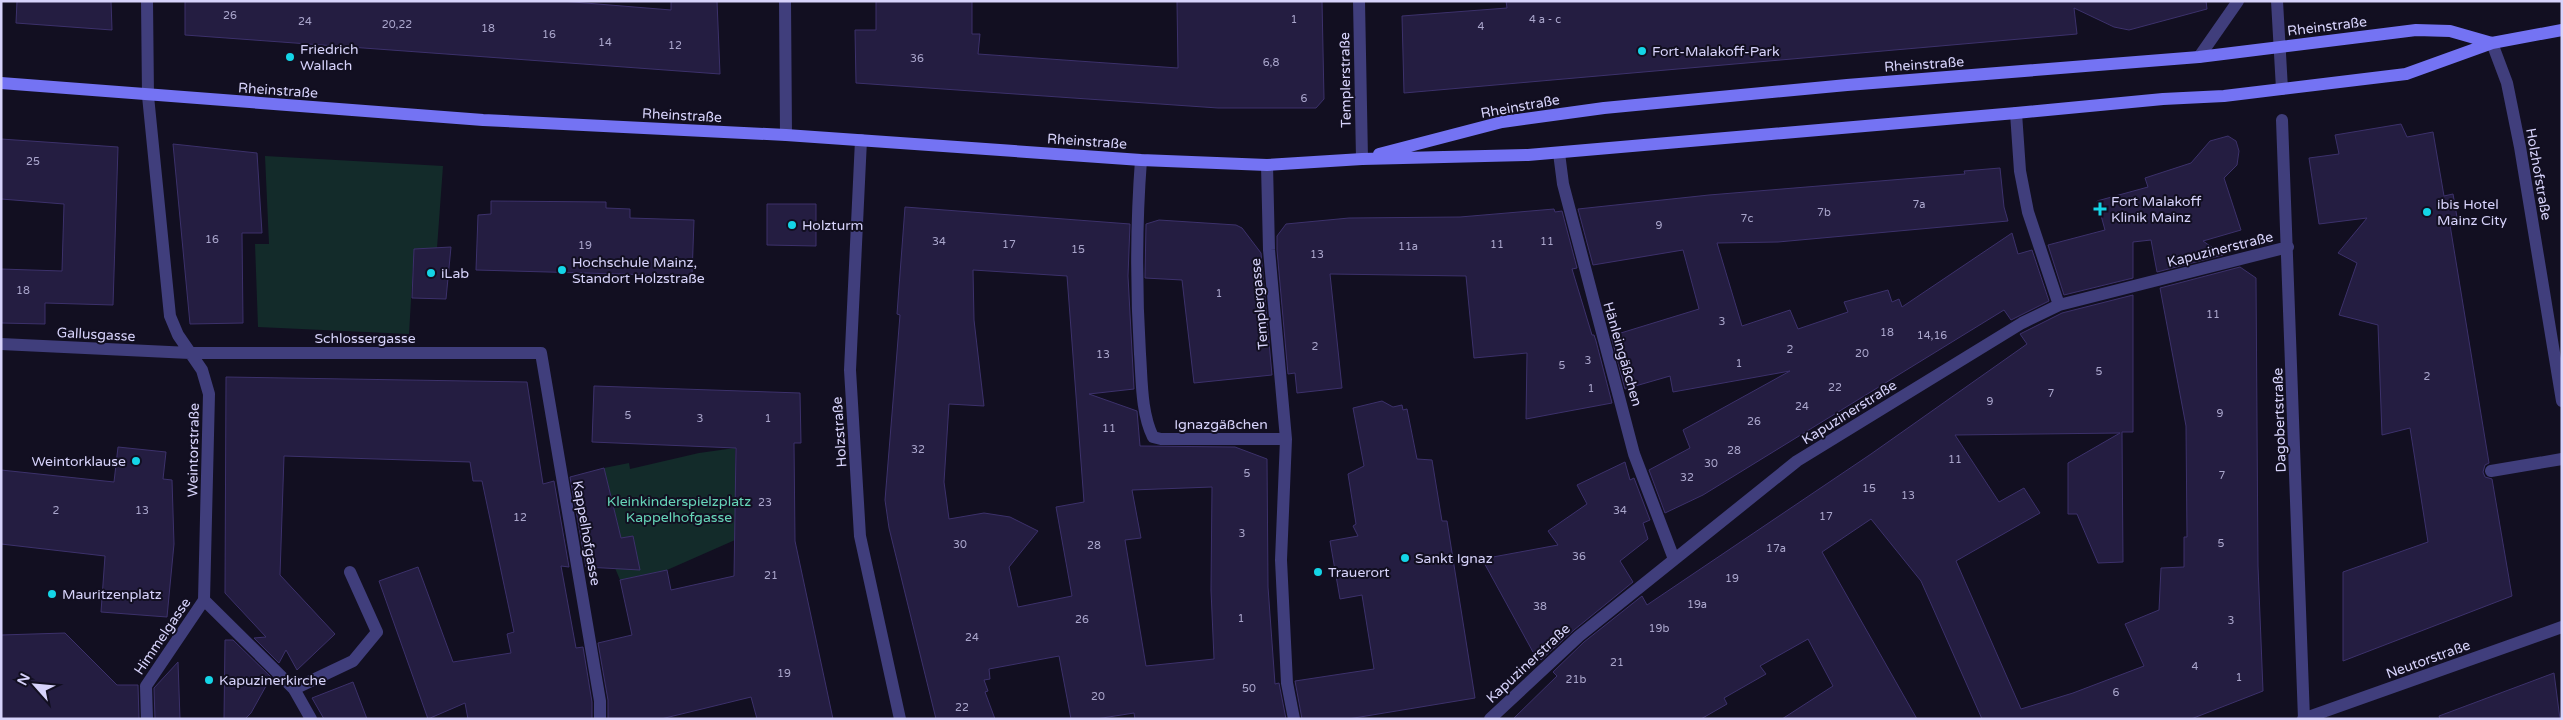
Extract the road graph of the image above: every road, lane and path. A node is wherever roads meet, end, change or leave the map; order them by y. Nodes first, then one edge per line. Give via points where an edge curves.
1 (147, 1) edge
2 (785, 1) edge
3 (1359, 1) edge
4 (2238, 1) edge
5 (2277, 1) edge
6 (2562, 30) edge
7 (2492, 44) junction
8 (2280, 46) junction
9 (2198, 57) junction
10 (1, 82) edge
11 (2282, 89) junction
12 (148, 96) junction
13 (2016, 114) junction
14 (2282, 120) dead end
15 (786, 135) junction
16 (861, 140) junction
17 (1559, 153) junction
18 (1362, 159) junction
19 (1141, 160) junction
20 (1267, 166) junction
21 (2288, 247) junction
22 (2059, 305) junction
23 (1, 344) edge
24 (190, 353) junction
25 (541, 353) joint
26 (2562, 400) edge
27 (1286, 439) junction
28 (2562, 459) edge
29 (2491, 471) dead end
30 (1674, 559) junction
31 (350, 572) dead end
32 (204, 600) junction
33 (2562, 627) edge
34 (294, 689) junction
35 (147, 719) edge
36 (311, 719) edge
37 (600, 719) edge
38 (900, 719) edge
39 (1294, 719) edge
40 (1490, 719) edge
41 (2304, 719) edge

1 - 12 street, Weintorstraße
2 - 15 street
3 - 18 street, Templerstraße
4 - 9 street
5 - 8 street
6 - 7 main road, Rheinstraße
7 - 8 main road, Rheinstraße via 2450,31 2416,30
7 - 11 main road, Rheinstraße via 2406,74
7 - 26 street, Holzhofstraße via 2507,83 2520,147
8 - 9 main road, Rheinstraße
8 - 11 street
9 - 18 main road, Rheinstraße via 1604,108 1502,122
10 - 12 main road, Rheinstraße
11 - 13 main road, Rheinstraße
12 - 15 main road, Rheinstraße via 483,120
12 - 24 street, Weintorstraße via 170,316
13 - 17 main road, Rheinstraße
13 - 22 street via 2020,171 2028,212
14 - 21 street, Dagobertstraße
15 - 16 main road, Rheinstraße
16 - 19 main road, Rheinstraße
16 - 38 street, Holzstraße via 850,370 860,536
17 - 18 main road, Rheinstraße
17 - 30 street, Hänleingäßchen via 1565,193 1634,454
18 - 20 main road, Rheinstraße
19 - 20 main road, Rheinstraße
19 - 27 street, Ignazgäßchen via 1136,284 1142,391 1153,437
20 - 27 street, Templergasse via 1269,250
21 - 22 street, Kapuzinerstraße
21 - 41 street, Dagobertstraße
22 - 30 street, Kapuzinerstraße via 2022,323 1797,461
23 - 24 street, Gallusgasse
24 - 25 street, Schlossergasse
24 - 32 street, Weintorstraße via 202,370 209,394
25 - 37 street, Kappelhofgasse via 600,701
27 - 39 street, Ignazgäßchen via 1281,560 1287,683
28 - 29 street
30 - 40 street, Kapuzinerstraße via 1579,636
31 - 34 street via 377,632 353,661
32 - 34 street
32 - 35 street, Himmelgasse via 146,686
33 - 41 street, Neutorstraße
34 - 36 street

